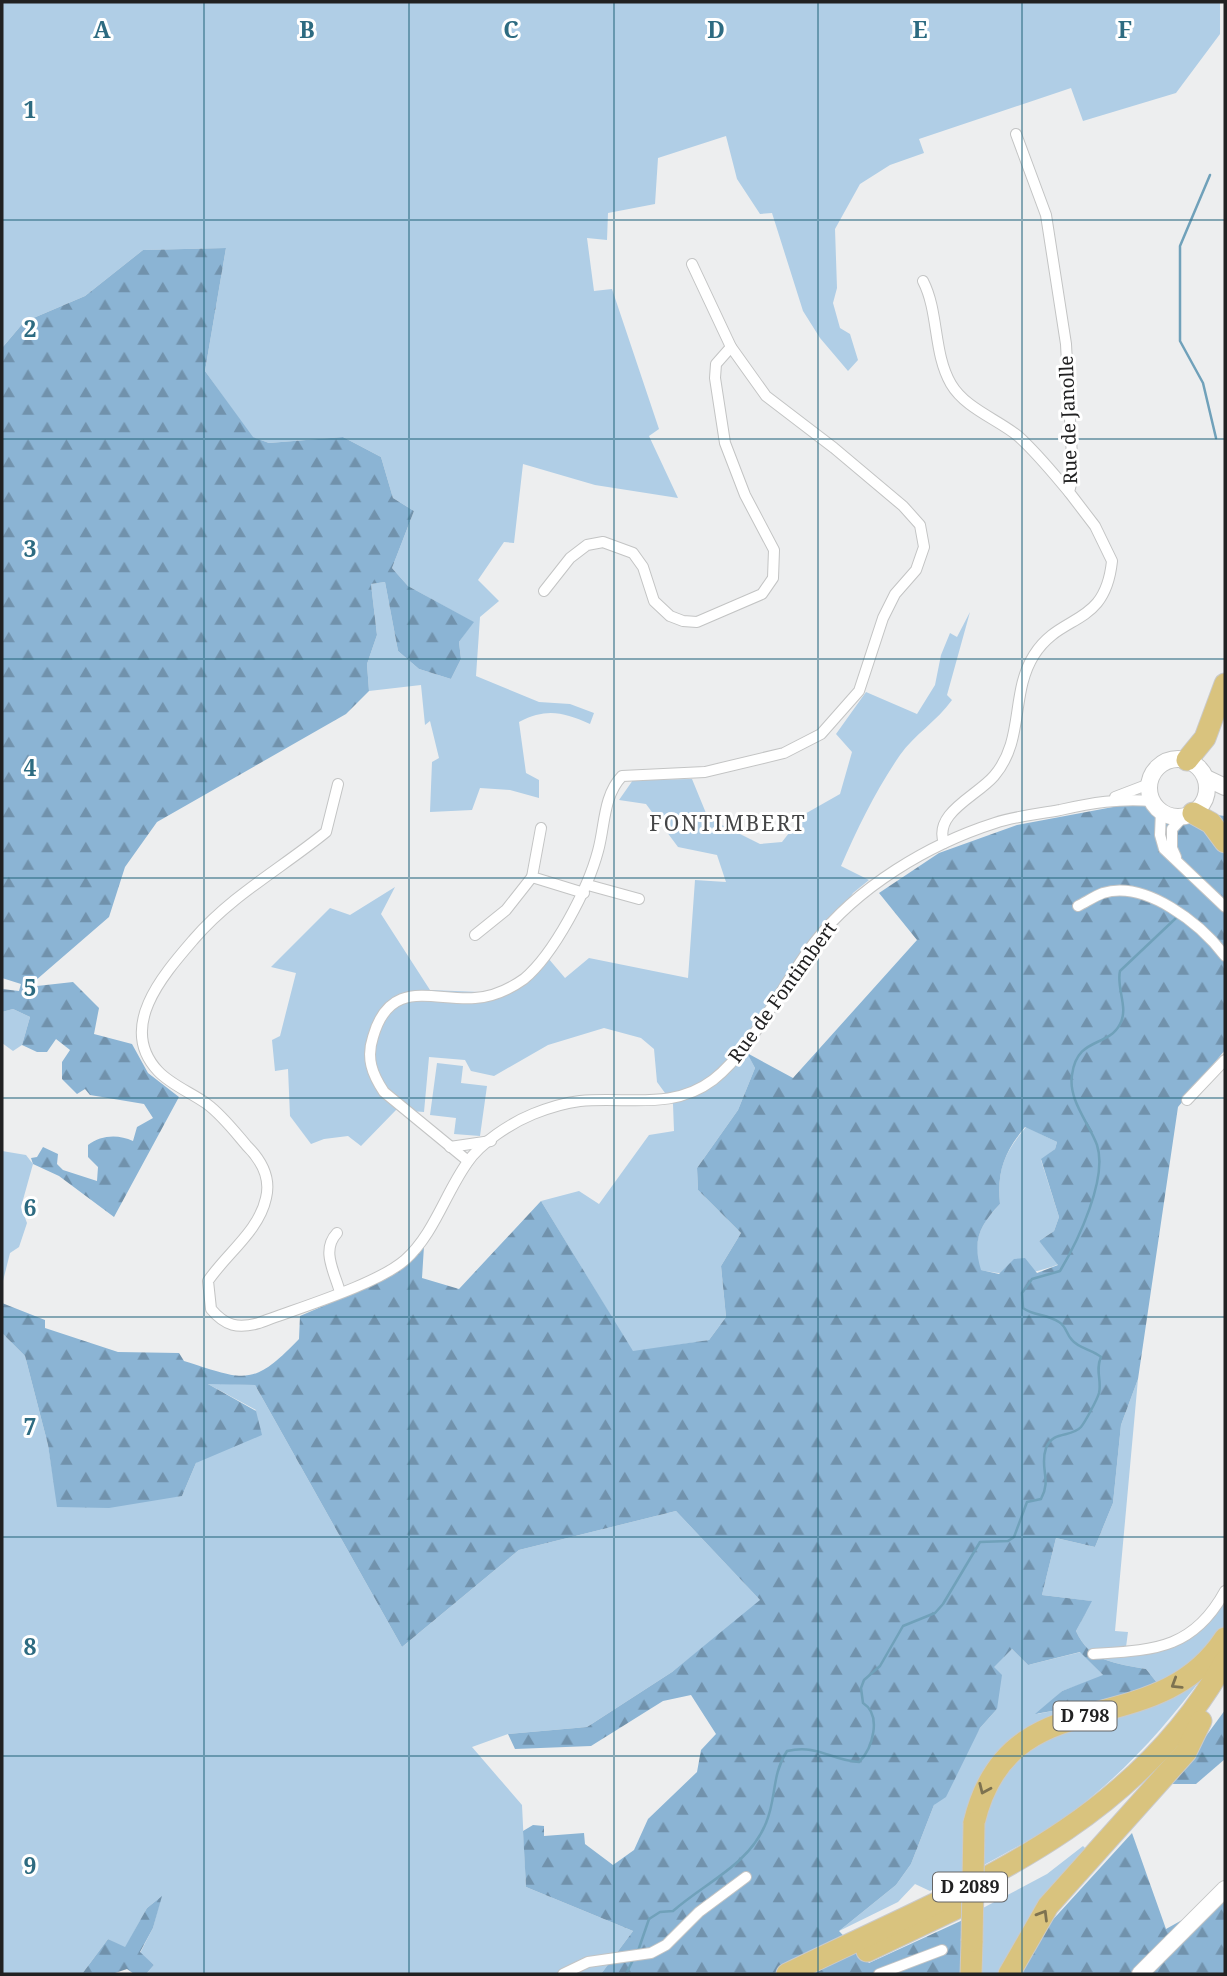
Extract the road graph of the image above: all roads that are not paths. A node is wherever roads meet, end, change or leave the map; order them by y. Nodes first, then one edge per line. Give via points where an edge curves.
1 (1016, 134) dead end
2 (692, 264) dead end
3 (923, 281) dead end
4 (731, 347) junction
5 (1069, 492) junction
6 (544, 591) dead end
7 (1225, 684) edge
8 (1187, 760) junction
9 (1206, 778) junction
10 (1149, 783) junction
11 (338, 784) dead end
12 (1225, 788) edge
13 (1225, 798) edge
14 (1099, 802) junction
15 (1157, 806) junction
16 (1194, 810) junction
17 (541, 828) dead end
18 (944, 842) junction
19 (1225, 842) edge
20 (1181, 866) junction
21 (532, 877) junction
22 (586, 889) junction
23 (639, 899) dead end
24 (1078, 906) dead end
25 (1225, 907) edge
26 (475, 935) dead end
27 (1225, 956) edge
28 (1225, 1060) edge
29 (1187, 1100) dead end
30 (491, 1141) junction
31 (450, 1147) junction
32 (468, 1161) junction
33 (337, 1233) dead end
34 (340, 1292) junction
35 (1225, 1591) edge
36 (1225, 1638) edge
37 (1093, 1654) dead end
38 (1225, 1661) edge
39 (1225, 1686) edge
40 (1201, 1721) junction
41 (746, 1877) dead end
42 (1225, 1889) edge
43 (942, 1950) dead end
44 (563, 1974) edge
45 (787, 1974) edge
46 (818, 1974) edge
47 (879, 1974) edge
48 (971, 1974) edge
49 (1009, 1974) edge
50 (1139, 1974) edge

1 - 5 street, Rue de Janolle via 1046,215 1066,344 1073,475
2 - 4 street
3 - 5 street via 951,384 961,397 1017,436
4 - 6 street via 716,364 715,378 725,443 774,550 774,578 762,594 697,622 670,617 654,601 633,552 603,542 587,545 570,558
4 - 22 street via 766,396 903,506 919,525 925,547 922,559 883,618 859,691 821,734 784,753 705,772 622,776 609,795
5 - 18 street, Rue de Janolle via 1108,548 1112,561 1108,586 1089,613 1036,652 1022,685 1008,755 983,788 945,819 940,833
7 - 8 highway via 1205,738
8 - 9 street
8 - 10 street via 1162,764
9 - 12 street
9 - 16 street
10 - 14 street, Rue de Fontimbert
10 - 15 street
11 - 34 street, Rue de Fontimbert via 326,832 264,875 194,939 154,993 139,1030 141,1048 159,1073 209,1105 258,1158 265,1174 261,1213 208,1281 211,1309 230,1325 244,1327
13 - 16 street
14 - 15 street, Rue de Fontimbert via 1129,799
14 - 18 street, Rue de Fontimbert via 997,822
15 - 16 street
15 - 20 street via 1164,849
16 - 19 highway
16 - 20 street via 1172,829
17 - 21 street
18 - 30 street, Rue de Fontimbert via 883,880 839,915 795,969 737,1056 712,1081 692,1092 658,1100 555,1106 530,1115
20 - 25 street
21 - 22 street
21 - 26 street via 506,911
22 - 23 street
22 - 31 street via 537,967 522,981 491,996 415,995 391,1006 375,1029 370,1063 384,1092
24 - 27 street via 1105,892 1131,892 1175,908
28 - 29 street
30 - 31 street
30 - 32 street, Rue de Fontimbert
31 - 32 street
32 - 34 street, Rue de Fontimbert via 423,1239 405,1259 384,1275
33 - 34 street via 327,1250
35 - 37 street via 1214,1611 1177,1642 1146,1651
36 -> 48 highway, D 798, bridge via 1195,1672 1169,1690 1142,1702 1060,1722 1033,1734 1000,1761 988,1779 974,1823
38 - 45 highway, D 2089 via 1192,1711 1137,1774 1058,1838 990,1877
39 - 40 highway, D 2089
40 - 46 highway, D 2089 via 1160,1770 1069,1846 997,1889
49 -> 40 highway via 1048,1906 1186,1752
41 - 44 street via 651,1953 588,1962
42 - 50 street
43 - 47 street

